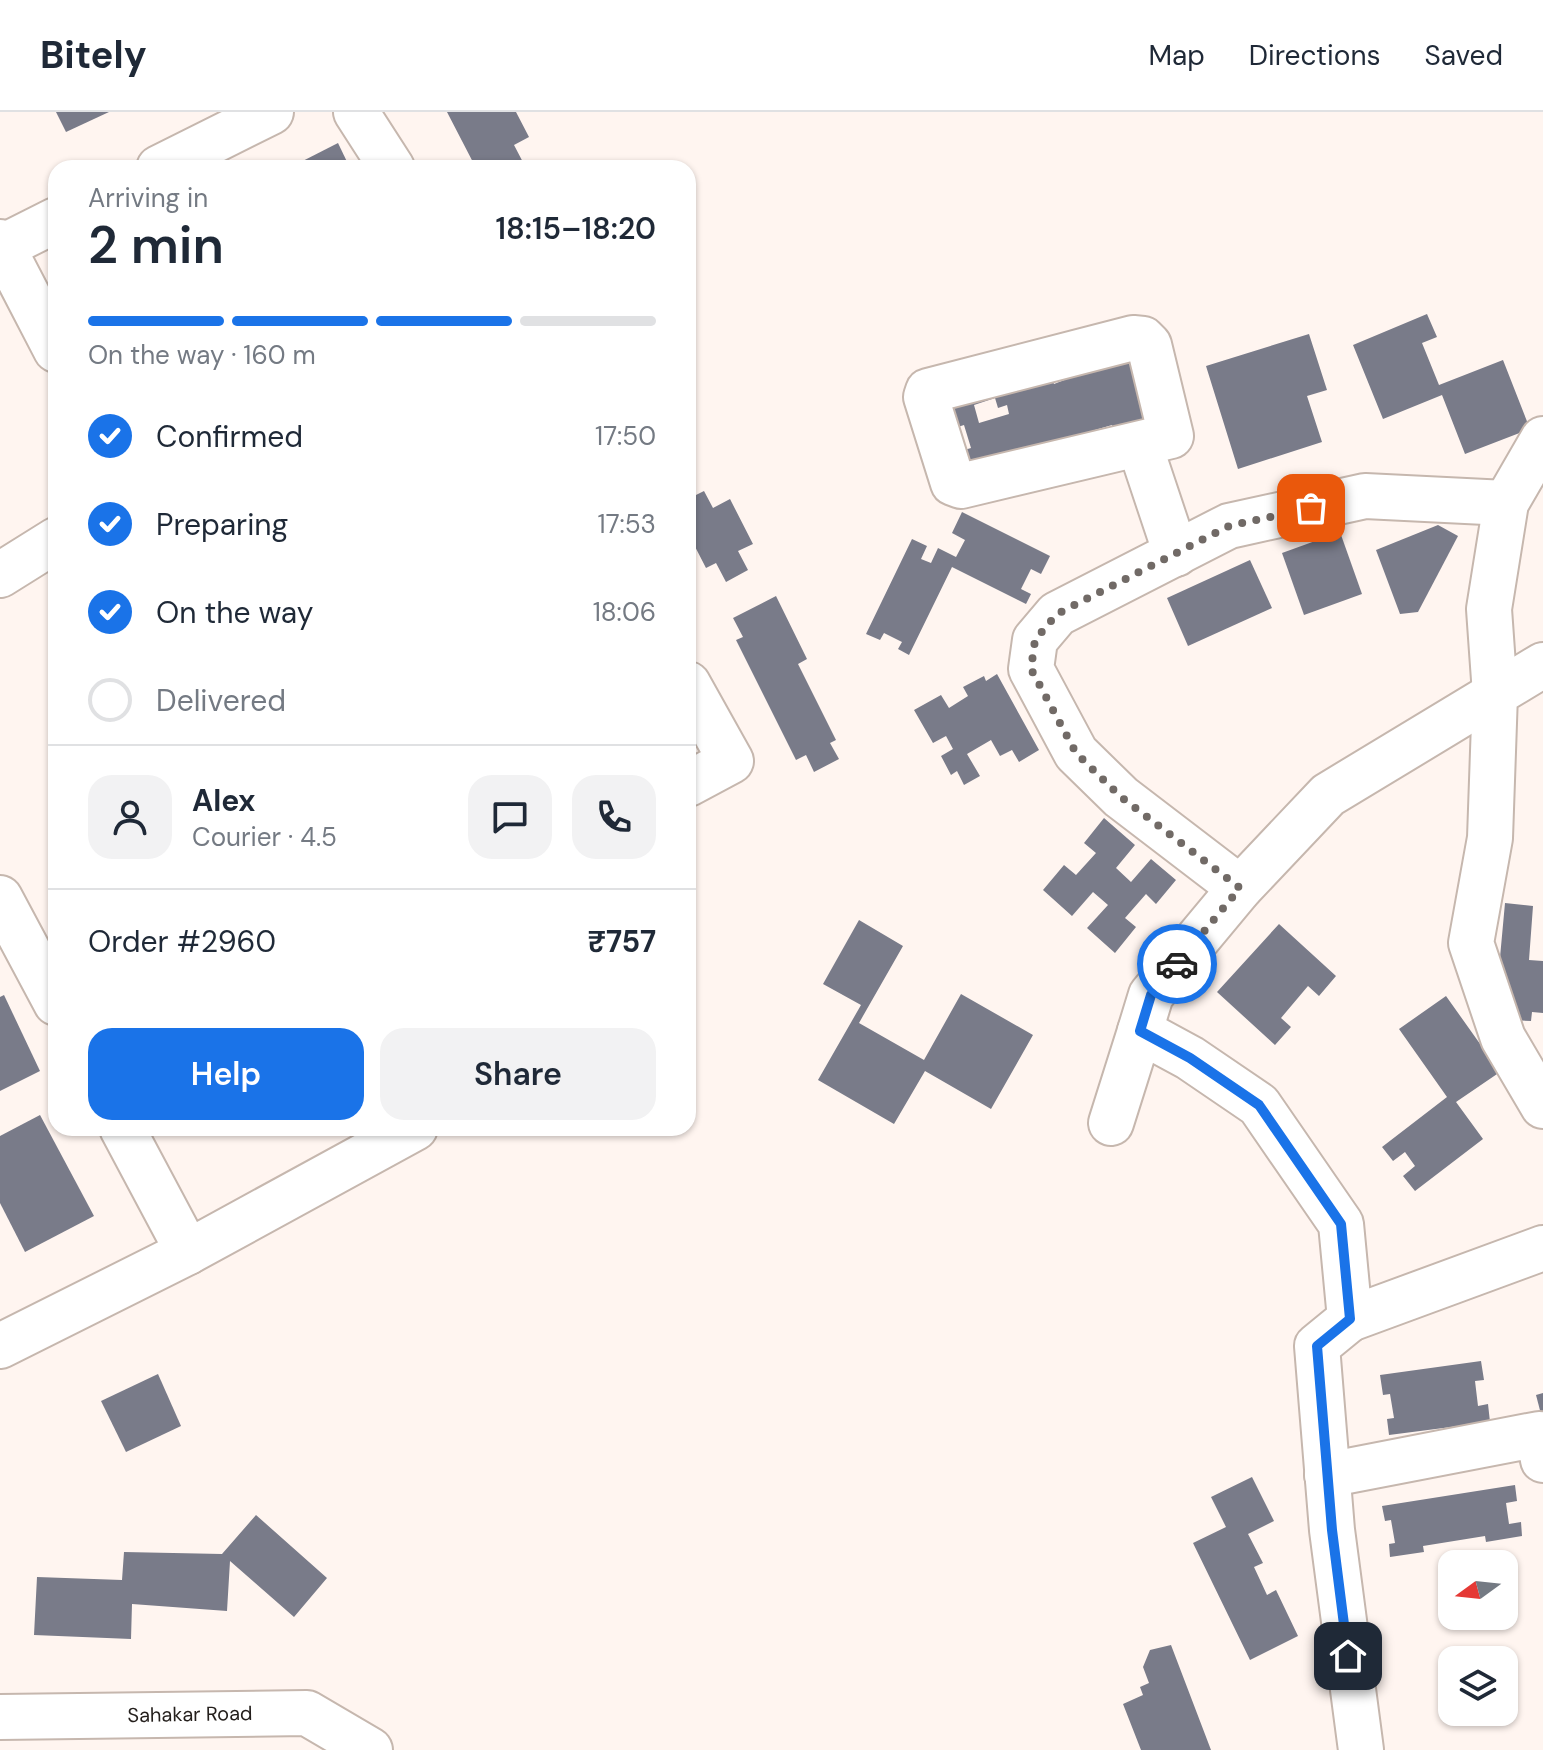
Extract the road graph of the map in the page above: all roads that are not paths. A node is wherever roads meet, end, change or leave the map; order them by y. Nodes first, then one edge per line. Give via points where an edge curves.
1 (271, 112) edge
2 (356, 112) edge
3 (175, 160) edge
4 (387, 160) edge
5 (48, 224) edge
6 (1, 245) edge
7 (48, 335) edge
8 (1543, 439) edge
9 (1140, 446) junction
10 (1506, 503) junction
11 (48, 545) edge
12 (1176, 554) junction
13 (0, 575) edge
14 (1543, 665) edge
15 (1495, 694) junction
16 (696, 698) edge
17 (696, 780) edge
18 (1240, 888) junction
19 (0, 898) edge
20 (48, 988) edge
21 (1140, 1031) junction
22 (1543, 1106) edge
23 (1111, 1123) dead end
24 (126, 1136) edge
25 (400, 1136) edge
26 (1543, 1248) edge
27 (188, 1252) junction
28 (1350, 1319) junction
29 (0, 1346) edge
30 (1543, 1460) edge
31 (1327, 1475) junction
32 (0, 1717) edge
33 (307, 1731) edge
34 (125, 1732) edge
35 (370, 1750) edge
36 (1361, 1750) edge

1 - 3 street
2 - 4 street
5 - 6 street
6 - 7 street
8 - 10 street
9 - 9 street via 961,486 949,475 928,391 1143,339 1173,430 1171,436
9 - 12 street
10 - 12 street via 1365,496 1229,526
10 - 15 street via 1489,609
11 - 13 street
12 - 18 street via 1057,614 1035,640 1031,669 1076,753 1121,797
14 - 15 street
15 - 18 street via 1328,795
15 - 22 street via 1490,838 1471,943 1503,1038
16 - 17 street via 731,761
18 - 21 street via 1151,995
19 - 20 street
21 - 23 street
21 - 28 street via 1259,1105 1341,1224
24 - 27 street
25 - 27 street
26 - 28 street
27 - 29 street
28 - 31 street via 1317,1346
30 - 31 street via 1539,1434
31 - 36 street
32 - 34 street, Sahakar Road
33 - 34 street, Sahakar Road
33 - 35 street, Sahakar Road

